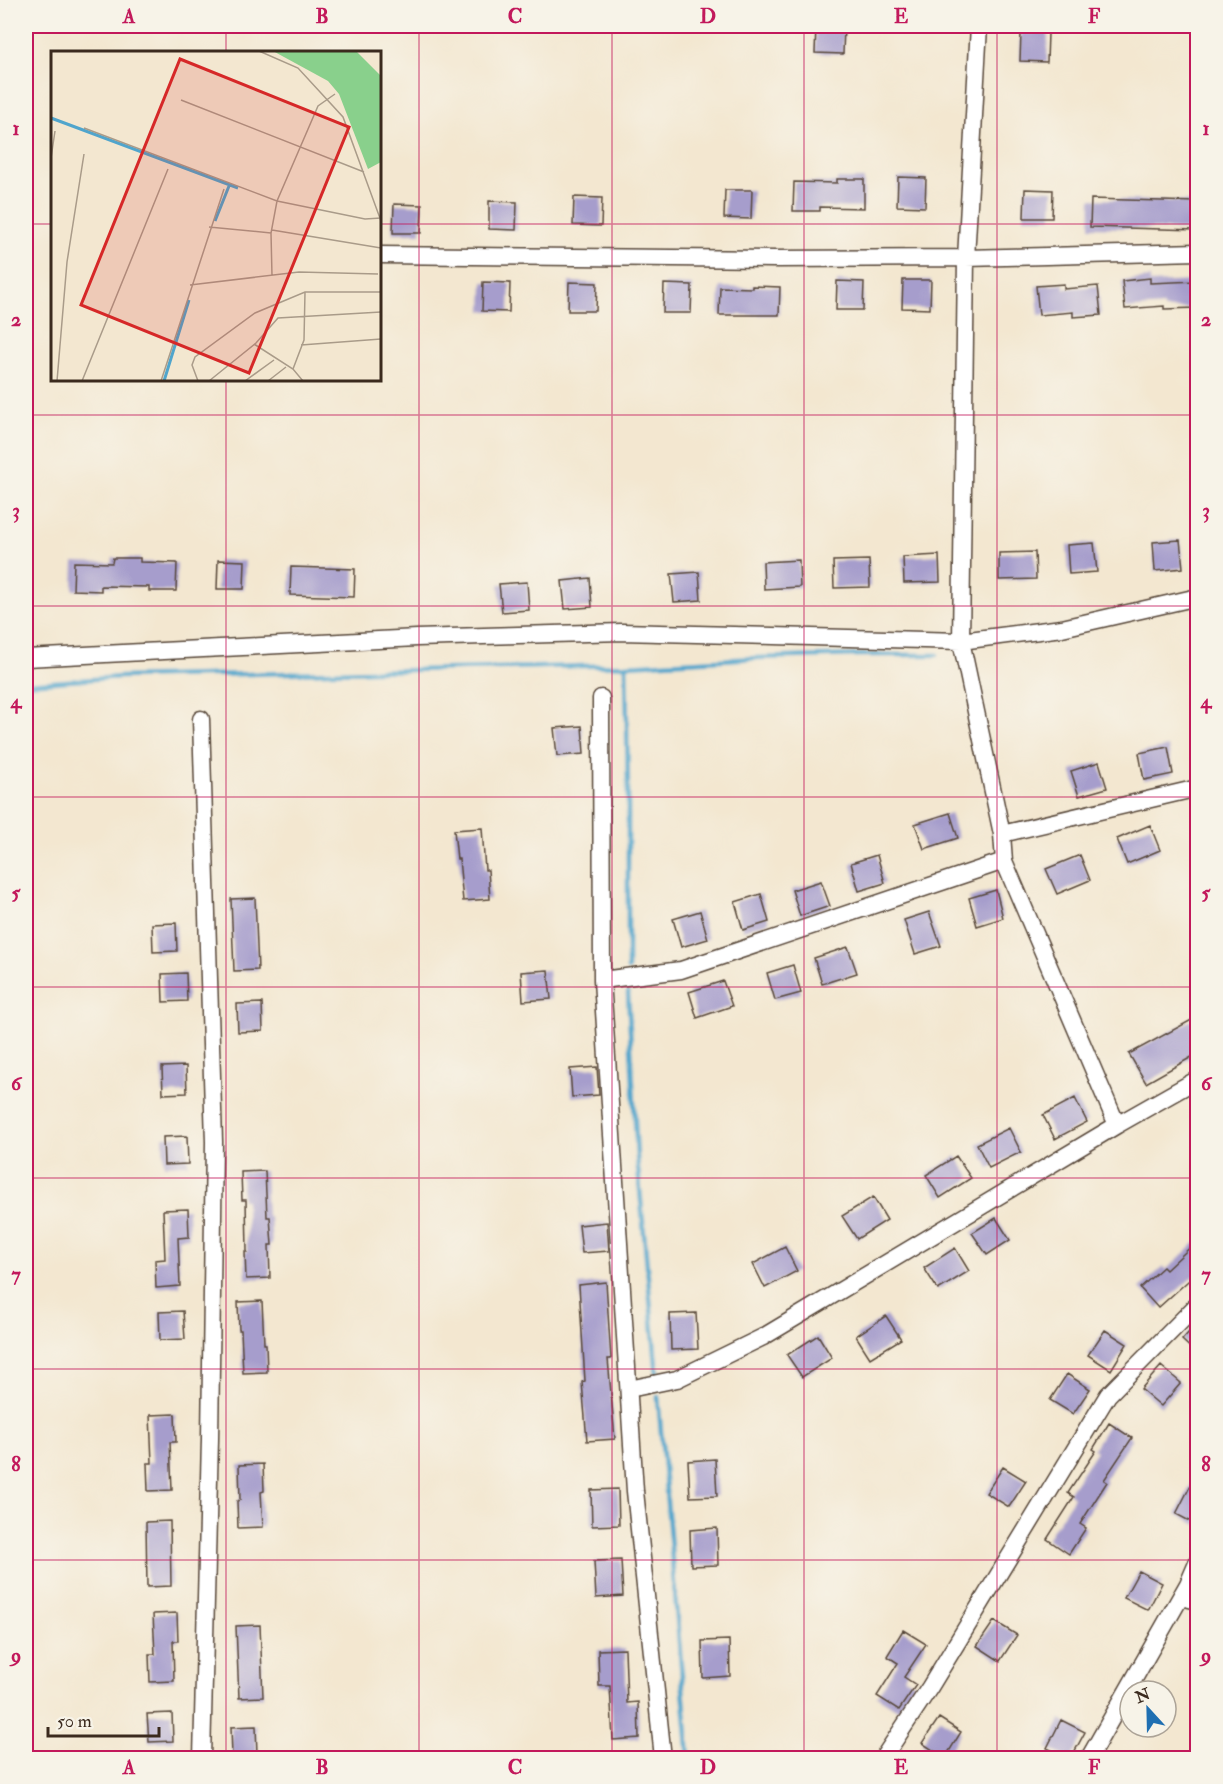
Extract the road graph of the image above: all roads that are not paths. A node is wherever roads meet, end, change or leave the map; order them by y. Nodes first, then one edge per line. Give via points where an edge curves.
1 (978, 26) edge
2 (1197, 252) edge
3 (381, 255) edge
4 (966, 258) junction
5 (1197, 597) edge
6 (961, 641) junction
7 (26, 658) edge
8 (601, 698) dead end
9 (201, 719) dead end
10 (1197, 788) edge
11 (1002, 834) junction
12 (1004, 861) junction
13 (602, 980) junction
14 (1197, 1078) edge
15 (1117, 1125) junction
16 (1197, 1305) edge
17 (628, 1389) junction
18 (1197, 1562) edge
19 (1181, 1597) junction
20 (1197, 1601) edge
21 (202, 1758) edge
22 (663, 1758) edge
23 (883, 1758) edge
24 (1089, 1758) edge

1 - 4 street
2 - 4 street
3 - 4 street
4 - 6 street
5 - 6 street via 1062,628
6 - 7 street via 622,632
6 - 11 street
8 - 13 street
9 - 21 street via 214,1142
10 - 11 street
11 - 12 street
12 - 13 street via 681,970
12 - 15 street
13 - 17 street
14 - 15 street
15 - 17 street via 763,1337 677,1379
16 - 23 street via 1108,1395
17 - 22 street
18 - 19 street
19 - 20 street
19 - 24 street

